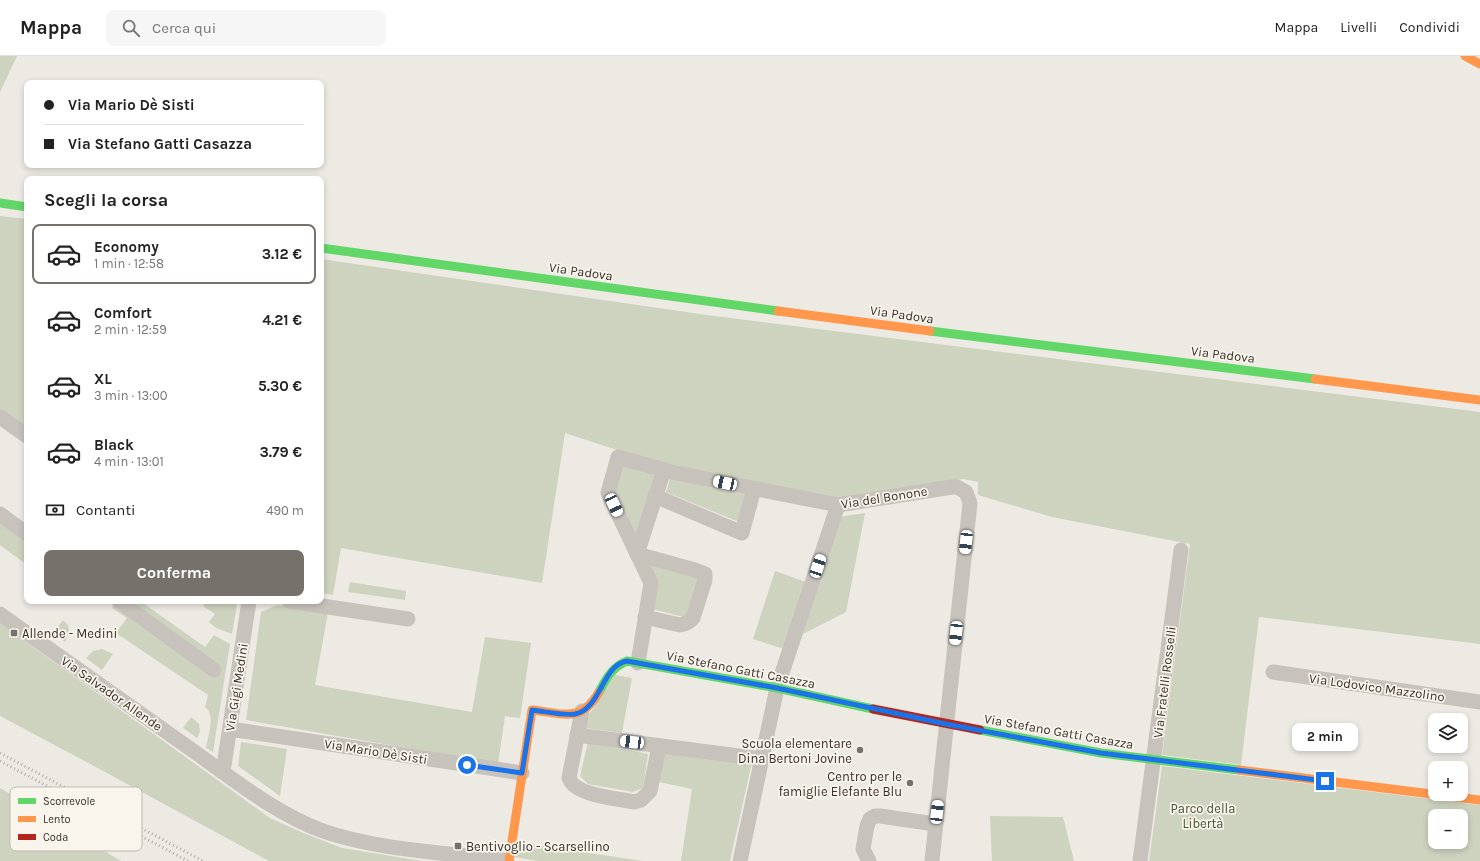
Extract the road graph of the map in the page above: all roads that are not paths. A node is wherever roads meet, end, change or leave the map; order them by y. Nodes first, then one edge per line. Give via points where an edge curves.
1 (1465, 56) edge
2 (1480, 64) edge
3 (0, 203) edge
4 (24, 207) edge
5 (324, 248) edge
6 (1480, 400) edge
7 (0, 417) edge
8 (24, 434) edge
9 (664, 470) junction
10 (754, 489) junction
11 (655, 496) junction
12 (838, 506) junction
13 (0, 514) edge
14 (24, 532) edge
15 (1180, 550) dead end
16 (637, 554) junction
17 (123, 604) edge
18 (249, 604) edge
19 (309, 604) edge
20 (0, 614) edge
21 (645, 617) junction
22 (408, 619) dead end
23 (638, 663) junction
24 (214, 670) dead end
25 (1273, 672) dead end
26 (777, 688) junction
27 (1480, 702) edge
28 (582, 710) junction
29 (946, 724) junction
30 (230, 729) junction
31 (576, 735) junction
32 (659, 746) junction
33 (762, 759) junction
34 (1154, 760) junction
35 (223, 772) junction
36 (522, 773) junction
37 (1480, 800) edge
38 (936, 824) junction
39 (502, 861) edge
40 (740, 861) edge
41 (869, 861) edge
42 (932, 861) edge
43 (1140, 861) edge

1 - 2 main road
3 - 4 main road
5 - 6 main road, Via Padova via 938,332
7 - 8 street
9 - 10 street, Via del Bonone
9 - 11 street
9 - 16 street, Via del Bonone via 618,457 608,493
10 - 11 street via 742,533
10 - 12 street, Via del Bonone
11 - 16 street
12 - 26 street
12 - 29 street, Via del Bonone via 943,488 957,487 966,492 970,503
13 - 14 street
15 - 34 street, Via Fratelli Rosselli
16 - 21 street via 651,583
16 - 21 street via 705,574 690,622 680,625
17 - 24 street, Via Gigi Medini
18 - 30 street, Via Gigi Medini
19 - 22 street
20 - 35 street, Via Salvador Allende
21 - 23 street
23 - 26 main road, Via Stefano Gatti Casazza
23 - 28 main road, Via Stefano Gatti Casazza via 627,661 617,664 594,698
25 - 27 street, Via Lodovico Mazzolino
26 - 29 main road, Via Stefano Gatti Casazza
26 - 33 street
28 - 31 street
28 - 36 main road via 567,714 532,710
29 - 34 main road, Via Stefano Gatti Casazza via 1101,753
29 - 38 street
30 - 35 street, Via Gigi Medini
30 - 36 street, Via Mario Dè Sisti
31 - 32 street
31 - 32 street via 570,772 571,782 589,793 634,802 645,797 650,791
32 - 33 street
33 - 40 street
34 - 37 main road, Via Stefano Gatti Casazza
34 - 43 street, Via Fratelli Rosselli
35 - 39 street, Via Salvador Allende via 274,807 321,830 367,843
36 - 39 main road
38 - 41 street via 874,816 867,826 863,849
38 - 42 street

